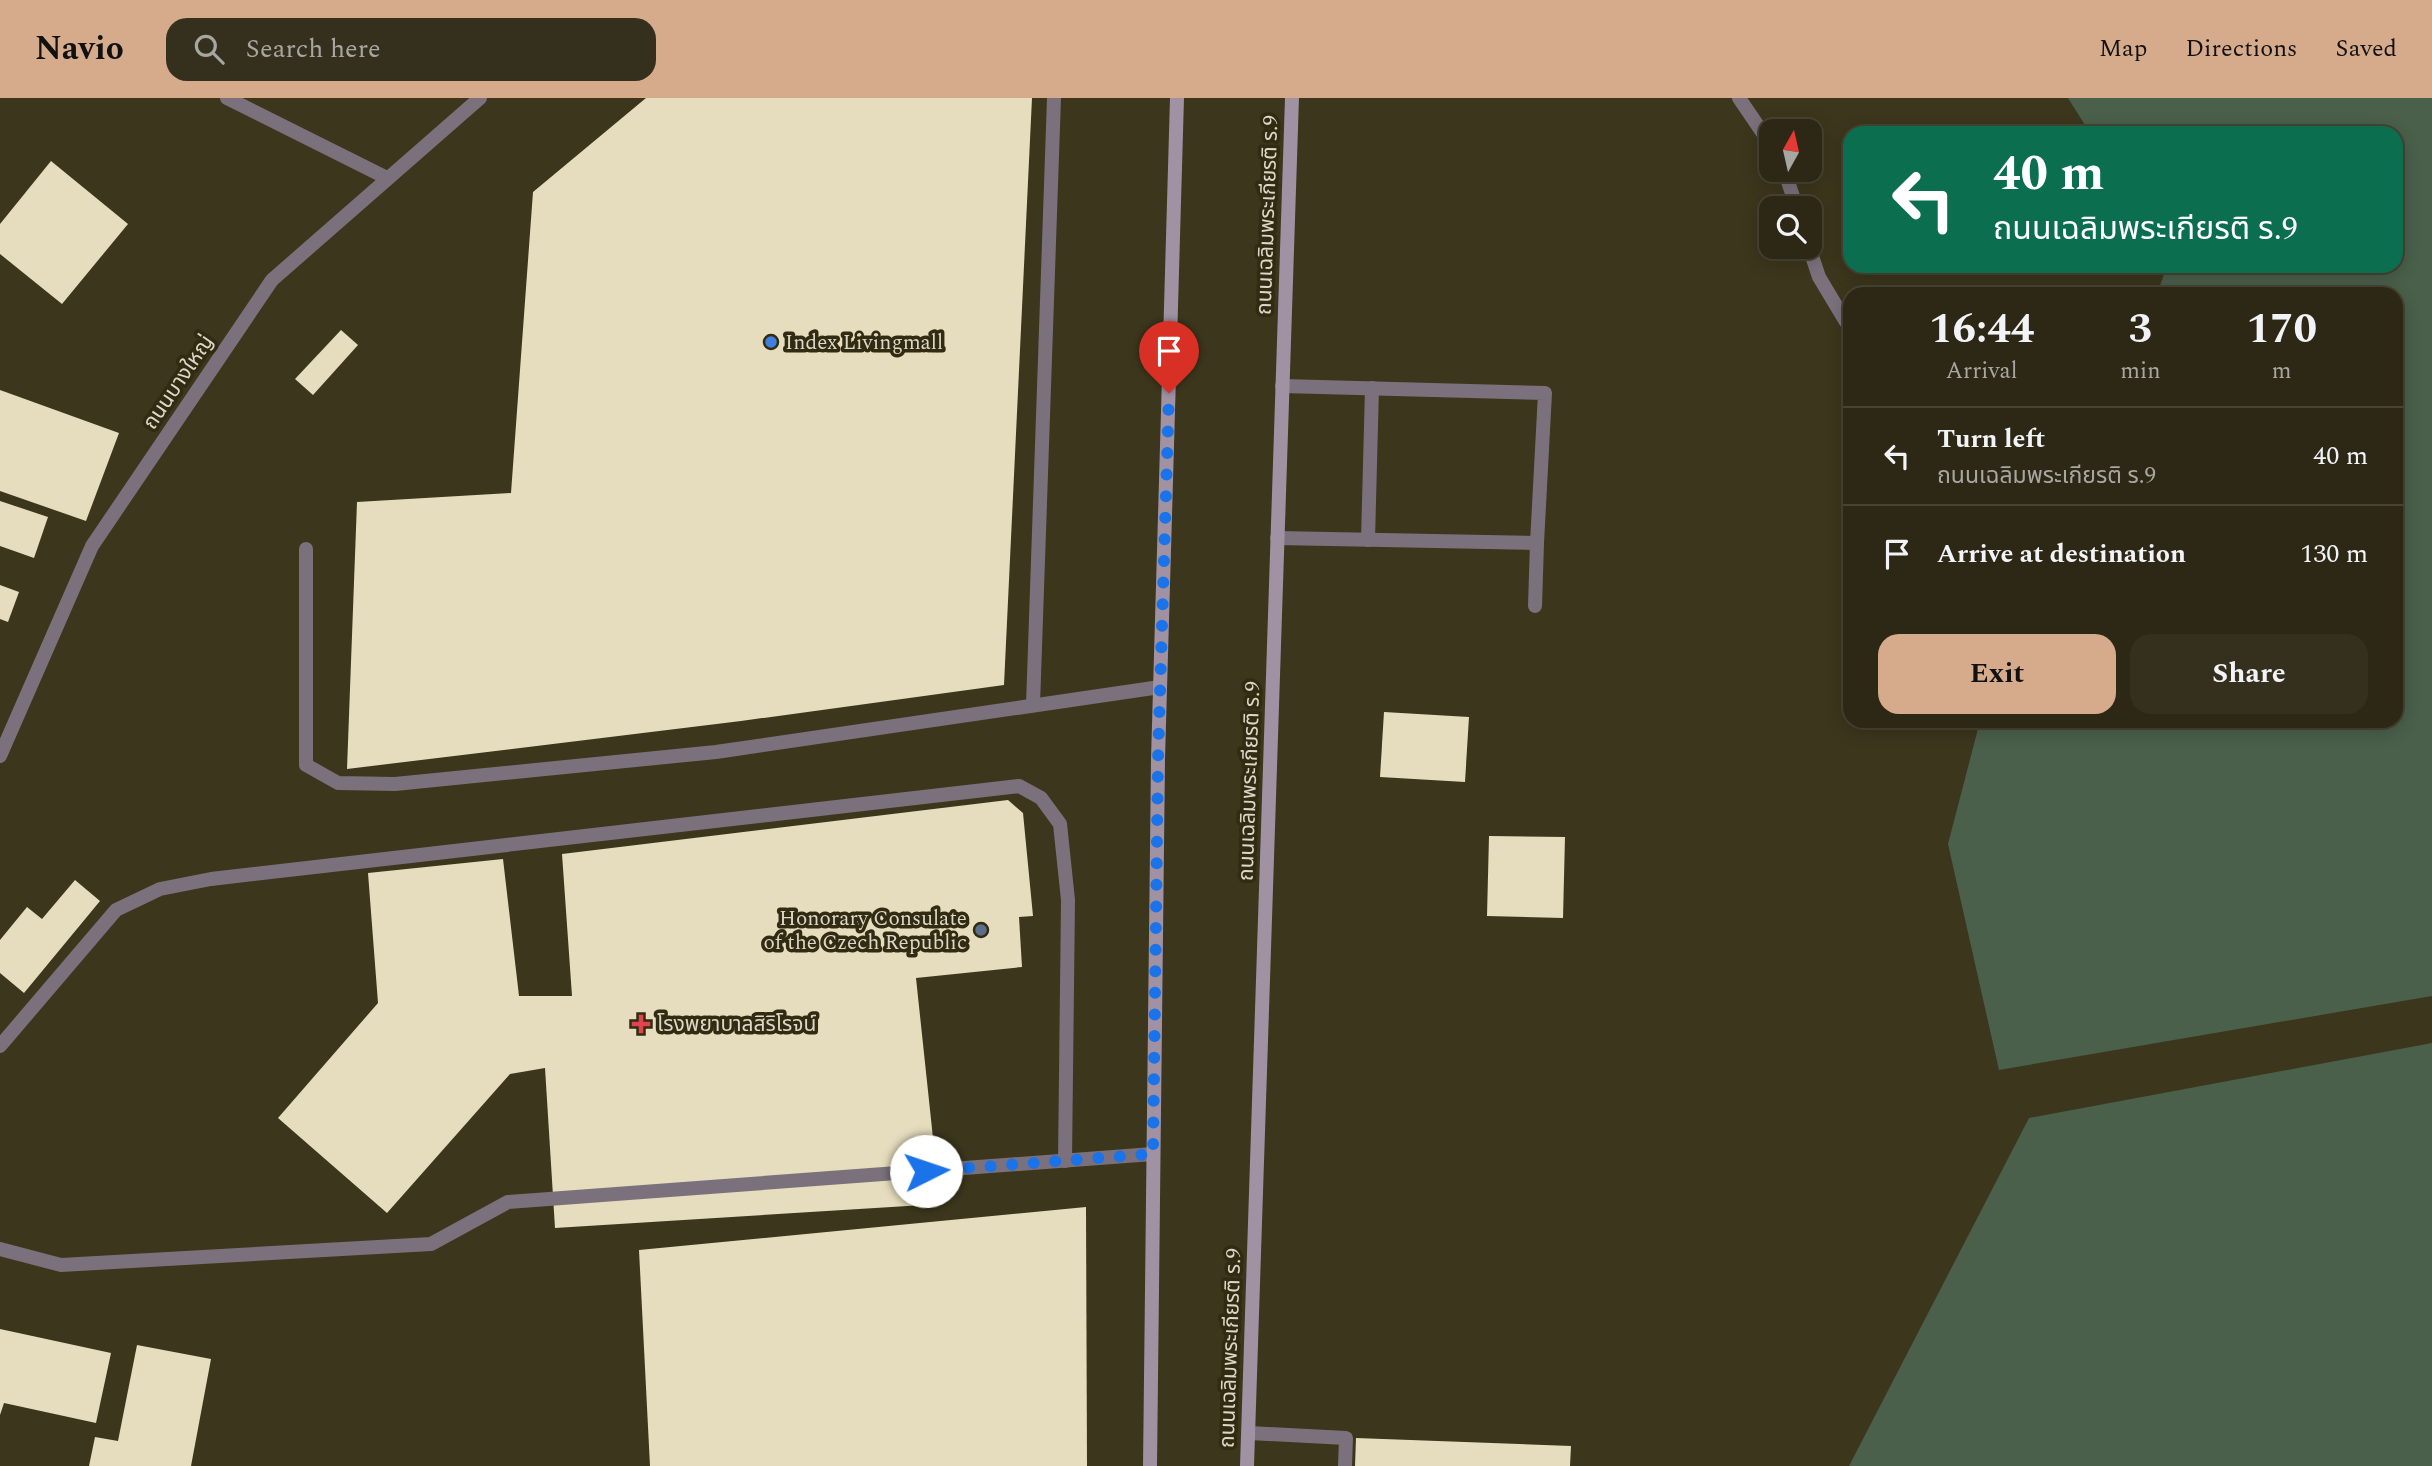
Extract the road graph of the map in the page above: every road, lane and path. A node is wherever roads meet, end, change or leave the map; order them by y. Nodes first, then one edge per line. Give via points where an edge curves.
1 (227, 98) edge
2 (480, 98) edge
3 (1054, 98) edge
4 (1177, 98) edge
5 (1292, 98) edge
6 (1739, 98) edge
7 (1759, 127) edge
8 (387, 178) junction
9 (1813, 259) edge
10 (1843, 317) edge
11 (1282, 386) junction
12 (1372, 388) junction
13 (1278, 538) junction
14 (1368, 540) junction
15 (1537, 543) junction
16 (306, 548) dead end
17 (1535, 606) dead end
18 (1160, 687) junction
19 (1033, 705) junction
20 (0, 756) edge
21 (0, 1046) edge
22 (1153, 1154) junction
23 (1065, 1161) junction
24 (0, 1249) edge
25 (1249, 1433) junction
26 (1150, 1466) edge
27 (1247, 1466) edge
28 (1345, 1466) edge

1 - 8 street
2 - 8 street, ถนนบางใหญ่
3 - 19 street
4 - 18 main road
5 - 11 main road, ถนนเฉลิมพระเกียรติ ร.9
6 - 7 street
8 - 20 street, ถนนบางใหญ่ via 272,280 92,546
9 - 10 street
11 - 12 street
11 - 13 main road, ถนนเฉลิมพระเกียรติ ร.9
12 - 14 street
12 - 15 street via 1545,393
13 - 14 street
13 - 25 main road, ถนนเฉลิมพระเกียรติ ร.9
14 - 15 street
15 - 17 street
16 - 19 street via 306,765 338,783 395,784 716,752
18 - 19 street
18 - 22 main road
21 - 23 street via 116,910 160,889 211,878 1020,786 1041,797 1060,824 1068,901
22 - 23 street
22 - 26 main road
23 - 24 street via 508,1202 431,1244 61,1265
25 - 27 main road, ถนนเฉลิมพระเกียรติ ร.9
25 - 28 street via 1346,1438

